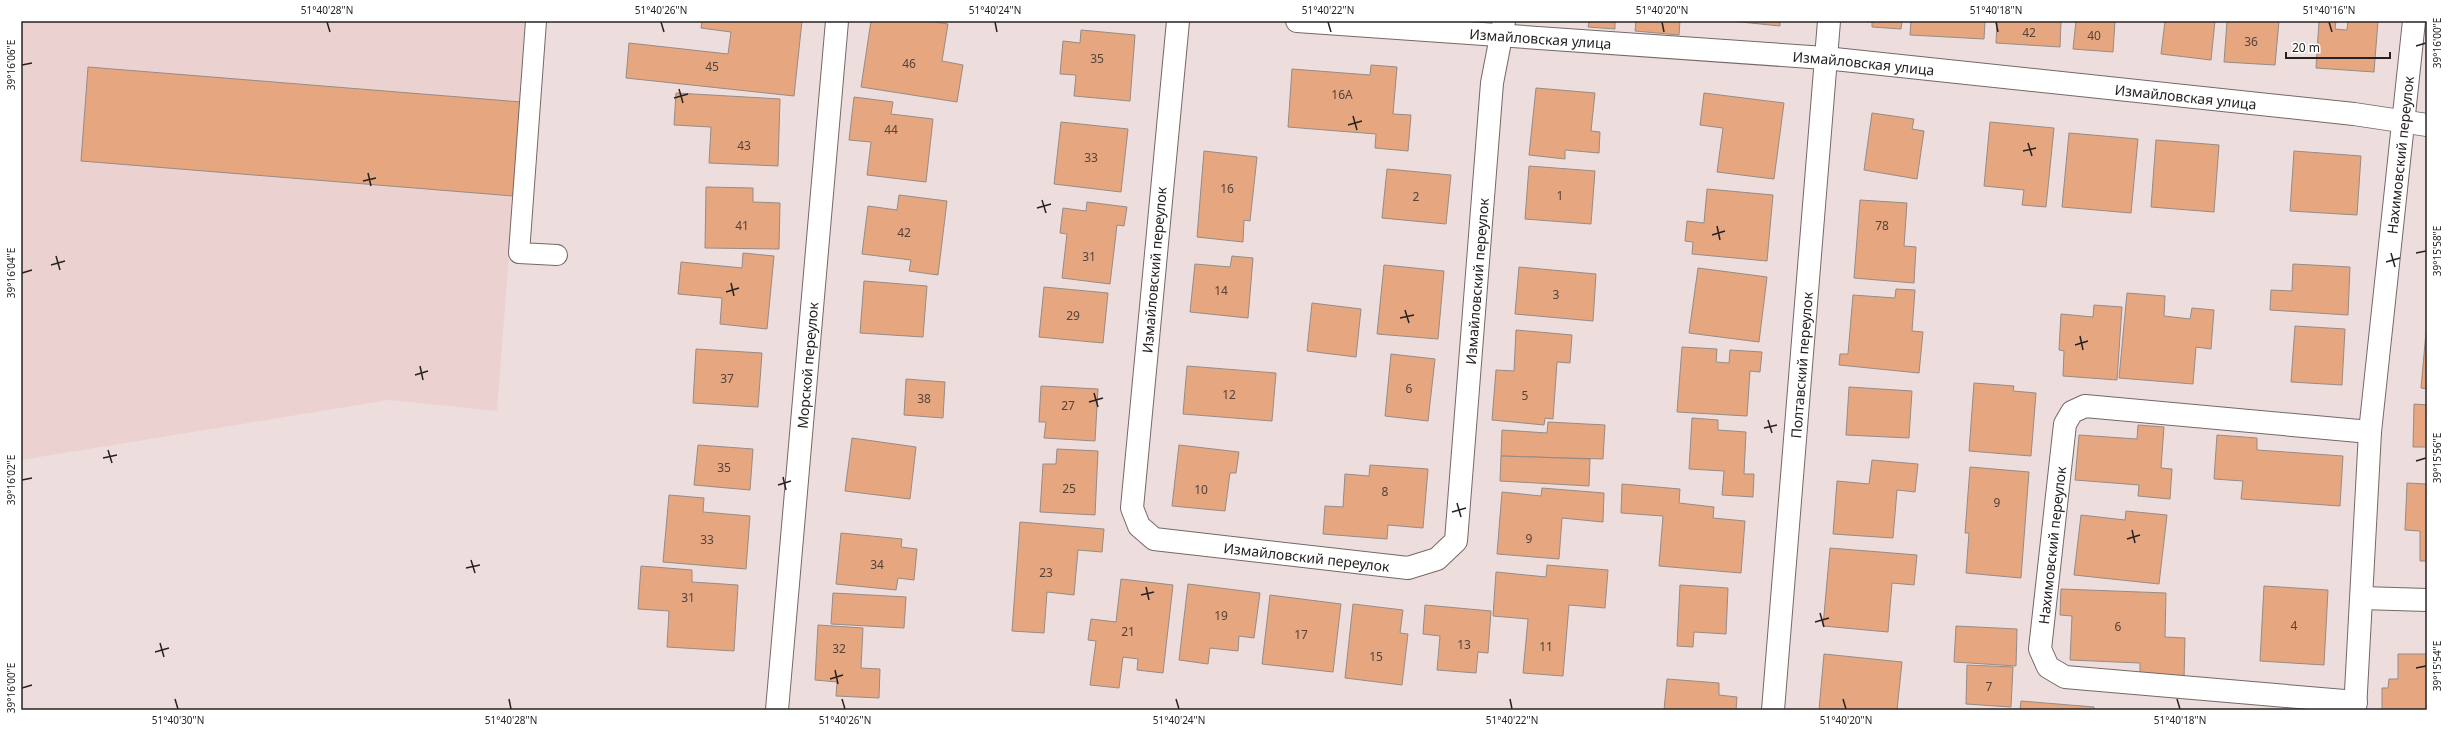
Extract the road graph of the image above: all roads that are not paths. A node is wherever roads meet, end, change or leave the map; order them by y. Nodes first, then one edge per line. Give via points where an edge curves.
1 (536, 21) edge
2 (837, 21) edge
3 (1178, 21) edge
4 (1297, 21) edge
5 (1828, 21) edge
6 (2414, 21) edge
7 (1503, 29) edge
8 (1826, 58) junction
9 (2402, 123) junction
10 (2427, 125) edge
11 (557, 255) dead end
12 (2370, 432) junction
13 (2362, 598) junction
14 (2427, 600) edge
15 (2356, 706) edge
16 (777, 710) edge
17 (1773, 710) edge

1 - 11 lane via 519,253
2 - 16 street, Морской переулок
3 - 7 street, Измайловский переулок via 1132,508 1140,526 1154,539 1408,568 1437,559 1456,541 1492,83
4 - 7 street, Измайловская улица
5 - 8 street, Полтавский переулок
6 - 9 street, Нахимовский переулок
7 - 8 street, Измайловская улица
8 - 9 street, Измайловская улица via 2354,114
8 - 17 street, Полтавский переулок
9 - 10 street, Измайловская улица
9 - 12 street, Нахимовский переулок
12 - 13 street, Нахимовский переулок
12 - 15 street, Нахимовский переулок via 2085,406 2072,412 2065,424 2040,649 2048,668 2065,678
13 - 14 street
13 - 15 street, Нахимовский переулок

